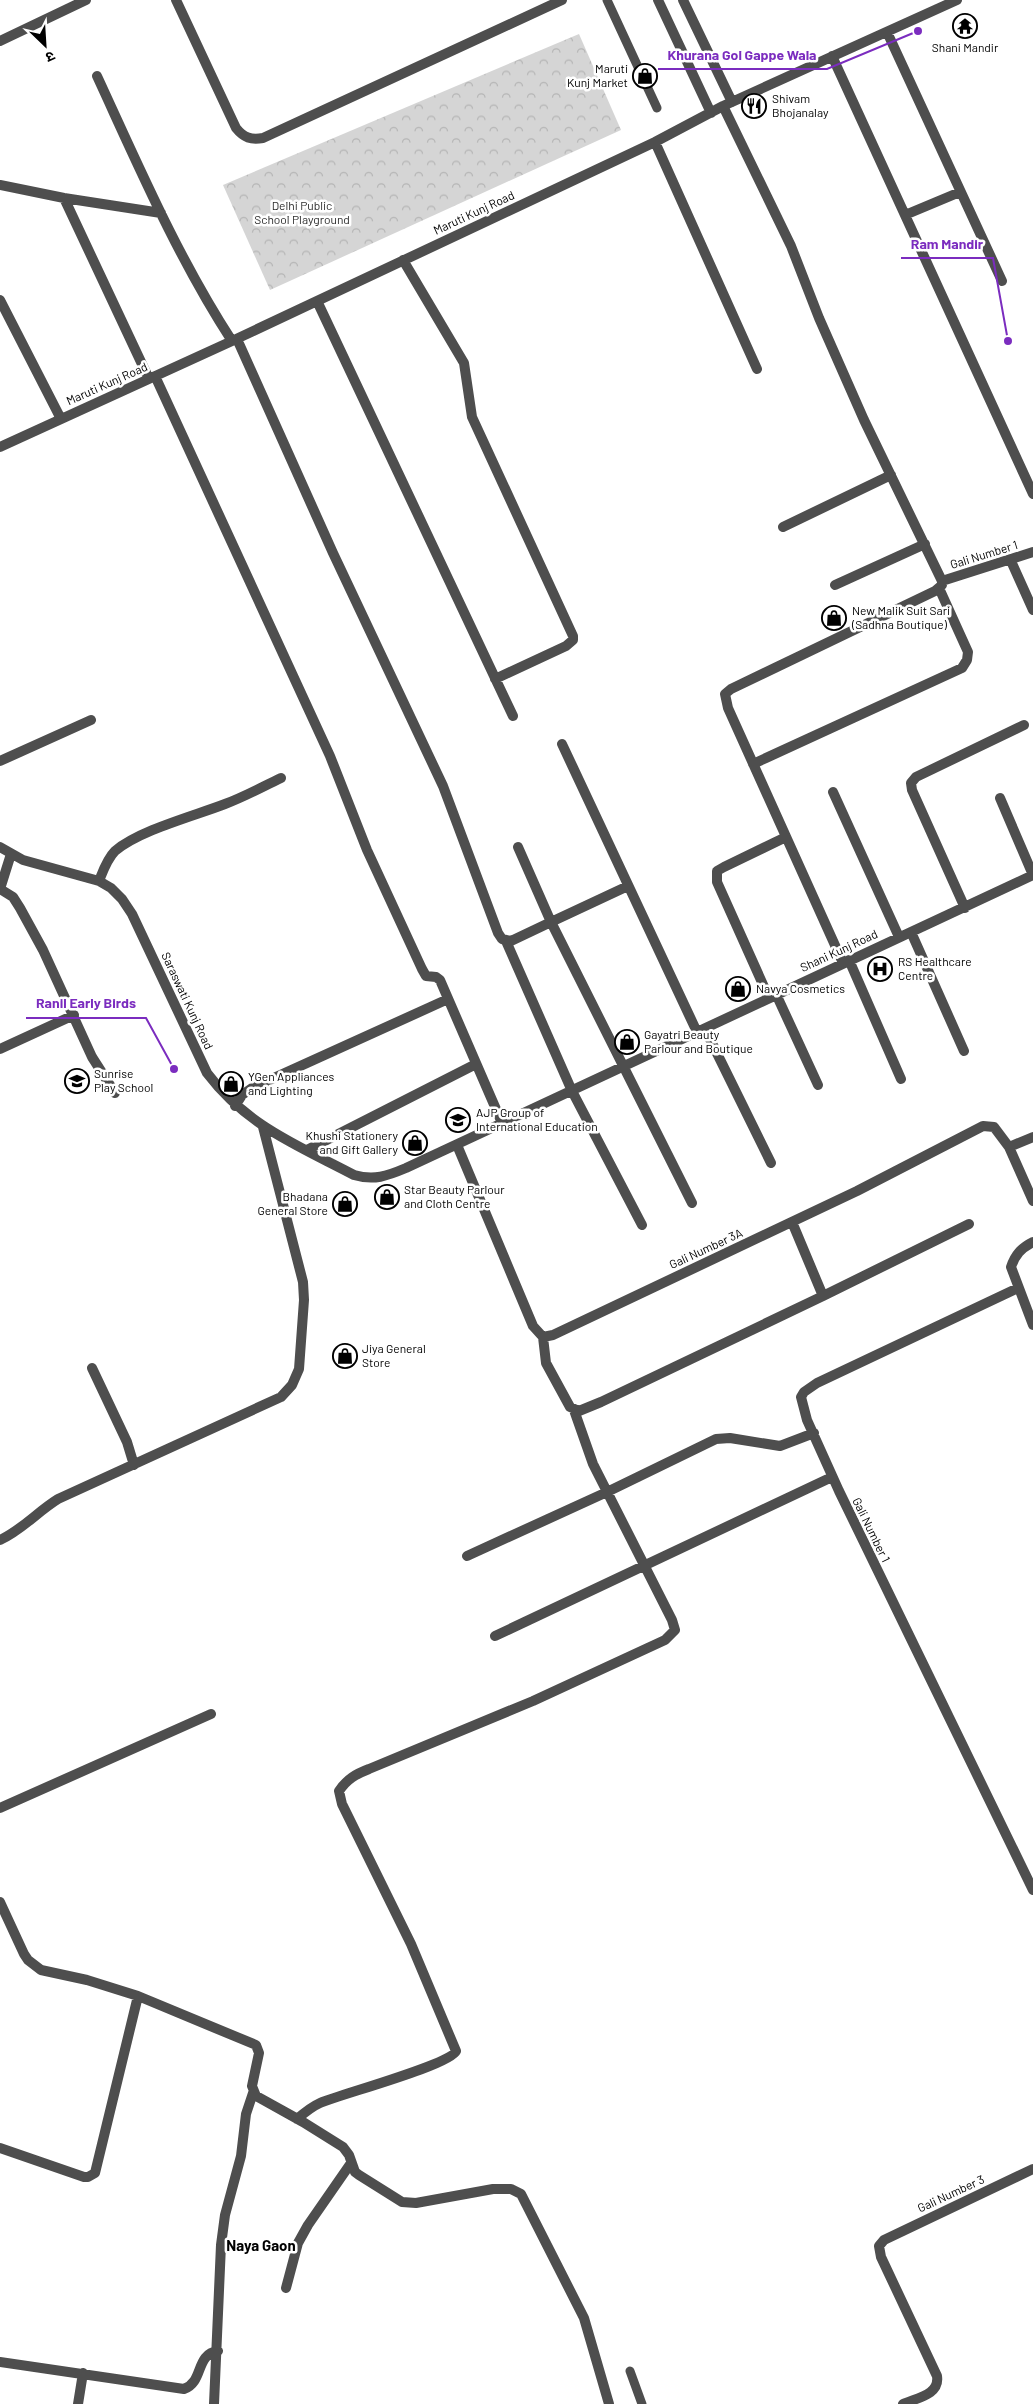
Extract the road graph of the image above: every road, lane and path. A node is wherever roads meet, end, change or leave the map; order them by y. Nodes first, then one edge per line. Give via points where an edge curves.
1 (86, 0) edge
2 (176, 0) edge
3 (562, 0) edge
4 (607, 0) edge
5 (658, 0) edge
6 (683, 0) edge
7 (958, 0) edge
8 (887, 32) junction
9 (0, 41) edge
10 (832, 56) junction
11 (97, 76) dead end
12 (728, 104) junction
13 (657, 108) dead end
14 (711, 113) junction
15 (655, 142) junction
16 (0, 185) edge
17 (960, 192) junction
18 (64, 198) junction
19 (160, 213) junction
20 (905, 215) junction
21 (403, 260) junction
22 (1002, 281) dead end
23 (0, 300) edge
24 (318, 301) junction
25 (235, 340) junction
26 (757, 369) dead end
27 (152, 377) junction
28 (61, 419) junction
29 (0, 446) edge
30 (891, 476) junction
31 (1033, 494) edge
32 (783, 527) dead end
33 (925, 544) junction
34 (1033, 552) edge
35 (1011, 561) junction
36 (835, 585) dead end
37 (941, 585) junction
38 (1033, 610) edge
39 (496, 678) junction
40 (513, 716) dead end
41 (91, 720) dead end
42 (1024, 725) dead end
43 (562, 744) dead end
44 (0, 761) edge
45 (753, 764) junction
46 (281, 778) dead end
47 (833, 792) dead end
48 (1000, 798) dead end
49 (786, 837) junction
50 (0, 847) edge
51 (518, 847) dead end
52 (11, 854) junction
53 (1033, 875) edge
54 (99, 881) junction
55 (628, 886) junction
56 (0, 889) edge
57 (965, 908) junction
58 (551, 922) junction
59 (912, 932) junction
60 (899, 937) junction
61 (506, 941) junction
62 (846, 961) junction
63 (773, 996) junction
64 (448, 999) junction
65 (74, 1014) junction
66 (701, 1031) junction
67 (0, 1049) edge
68 (964, 1051) dead end
69 (476, 1064) junction
70 (622, 1068) junction
71 (902, 1079) dead end
72 (818, 1085) dead end
73 (572, 1091) junction
74 (115, 1093) dead end
75 (235, 1106) junction
76 (502, 1123) junction
77 (263, 1128) junction
78 (1033, 1137) edge
79 (456, 1144) junction
80 (1009, 1147) junction
81 (307, 1150) junction
82 (771, 1163) dead end
83 (354, 1175) joint
84 (1033, 1200) edge
85 (692, 1203) dead end
86 (792, 1222) junction
87 (642, 1224) dead end
88 (969, 1224) dead end
89 (1033, 1242) edge
90 (1018, 1288) junction
91 (823, 1296) junction
92 (1033, 1325) edge
93 (543, 1337) junction
94 (92, 1368) dead end
95 (574, 1410) junction
96 (814, 1434) junction
97 (134, 1465) junction
98 (832, 1478) junction
99 (607, 1492) junction
100 (0, 1540) edge
101 (467, 1556) dead end
102 (645, 1566) junction
103 (495, 1636) dead end
104 (211, 1714) dead end
105 (0, 1808) edge
106 (1033, 1890) edge
107 (0, 1902) edge
108 (138, 1996) junction
109 (253, 2093) junction
110 (297, 2119) junction
111 (0, 2148) edge
112 (351, 2163) junction
113 (1033, 2170) edge
114 (286, 2288) dead end
115 (218, 2351) junction
116 (0, 2362) edge
117 (630, 2371) dead end
118 (83, 2373) junction
119 (78, 2404) edge
120 (214, 2404) edge
121 (609, 2404) edge
122 (642, 2404) edge
123 (903, 2404) edge

1 - 9 street
2 - 3 street via 236,128 245,137 256,139
4 - 13 lane
5 - 14 street
6 - 12 street
7 - 8 street, Maruti Kunj Road
8 - 10 street, Maruti Kunj Road
8 - 17 street
10 - 12 street, Maruti Kunj Road
10 - 20 street
11 - 19 street
12 - 14 street, Maruti Kunj Road
12 - 30 street via 819,318
14 - 15 street, Maruti Kunj Road
15 - 21 street, Maruti Kunj Road
15 - 26 street
16 - 18 street
17 - 20 street
17 - 22 street
18 - 19 street
18 - 27 street
19 - 25 street via 194,280
20 - 31 street
21 - 24 street, Maruti Kunj Road
21 - 39 street via 464,363 472,417 573,636 566,646
23 - 28 street
24 - 25 street, Maruti Kunj Road
24 - 39 street via 480,650
25 - 27 street, Maruti Kunj Road
25 - 61 street via 443,786 495,927
27 - 28 street, Maruti Kunj Road
27 - 64 street via 330,756 367,850 422,969 426,976 438,978
28 - 29 street, Maruti Kunj Road
30 - 32 street
30 - 33 street
33 - 36 street
33 - 37 street
34 - 35 street, Gali Number 1
35 - 37 street, Gali Number 1
35 - 38 street
37 - 45 street, Gali Number 1 via 727,691 726,701
37 - 45 street via 968,652 962,668
39 - 40 street
41 - 44 street
42 - 57 street via 916,777 911,783
43 - 55 street
45 - 49 street
46 - 54 street via 226,804 131,841 108,859
47 - 60 street
48 - 53 street
49 - 62 street
49 - 63 street via 724,867 717,871 716,876 716,882
50 - 52 street, Saraswati Kunj Road
51 - 58 street
52 - 54 street, Saraswati Kunj Road
52 - 56 street
53 - 57 street, Shani Kunj Road
54 - 75 street, Saraswati Kunj Road via 111,888 132,914 207,1073
55 - 58 street
55 - 66 street
56 - 65 street via 13,897 20,908
57 - 59 street, Shani Kunj Road
58 - 61 street
58 - 70 street
59 - 60 street, Shani Kunj Road
59 - 68 street
60 - 62 street, Shani Kunj Road
61 - 73 street
62 - 63 street, Shani Kunj Road
62 - 71 street
63 - 66 street, Shani Kunj Road
63 - 72 street
64 - 69 street
64 - 75 street via 252,1088
65 - 67 street
65 - 74 street via 92,1057
66 - 70 street, Shani Kunj Road
66 - 82 street
69 - 76 street
69 - 81 street
70 - 73 street, Shani Kunj Road
70 - 85 street
73 - 76 street, Shani Kunj Road
73 - 87 street
75 - 77 street, Saraswati Kunj Road
76 - 79 street, Shani Kunj Road
77 - 81 street, Saraswati Kunj Road
77 - 97 street via 303,1282 304,1318 297,1377 280,1397
78 - 80 street
79 - 83 street, Shani Kunj Road via 379,1178 366,1179
79 - 93 street via 533,1326
80 - 84 street, Gali Number 3A
80 - 86 street, Gali Number 3A via 994,1128 983,1126
81 - 83 street, Saraswati Kunj Road
86 - 91 street
86 - 93 street, Gali Number 3A
88 - 91 street
89 - 90 street via 1020,1250 1011,1267
90 - 92 street
90 - 96 street, Gali Number 1 via 809,1388 801,1397 801,1404
91 - 95 street via 601,1402
93 - 95 street via 546,1363 566,1402
94 - 97 street via 127,1442
95 - 99 street
96 - 98 street, Gali Number 1
96 - 99 street via 780,1446 730,1438 716,1439
97 - 100 street via 58,1499
98 - 102 street
98 - 106 street, Gali Number 1
99 - 101 street
99 - 102 street
102 - 103 street
102 - 110 street via 674,1625 670,1637 533,1701 352,1776 344,1783 339,1791 342,1804 410,1944 456,2051 451,2057 431,2065 317,2104
104 - 105 street
107 - 108 street via 24,1954 41,1970
108 - 109 street via 256,2045 259,2053
108 - 111 street via 95,2173 84,2177
109 - 110 street
109 - 115 street via 225,2215 219,2272
110 - 112 street via 343,2148
112 - 114 street via 298,2243
112 - 121 street via 358,2175 406,2203 493,2189 511,2189 521,2194 584,2318
113 - 123 street, Gali Number 3 via 881,2242 880,2257 937,2376 937,2387 933,2391
115 - 118 street via 205,2357 196,2381 184,2389
115 - 120 street
116 - 118 street
117 - 122 lane
118 - 119 street

